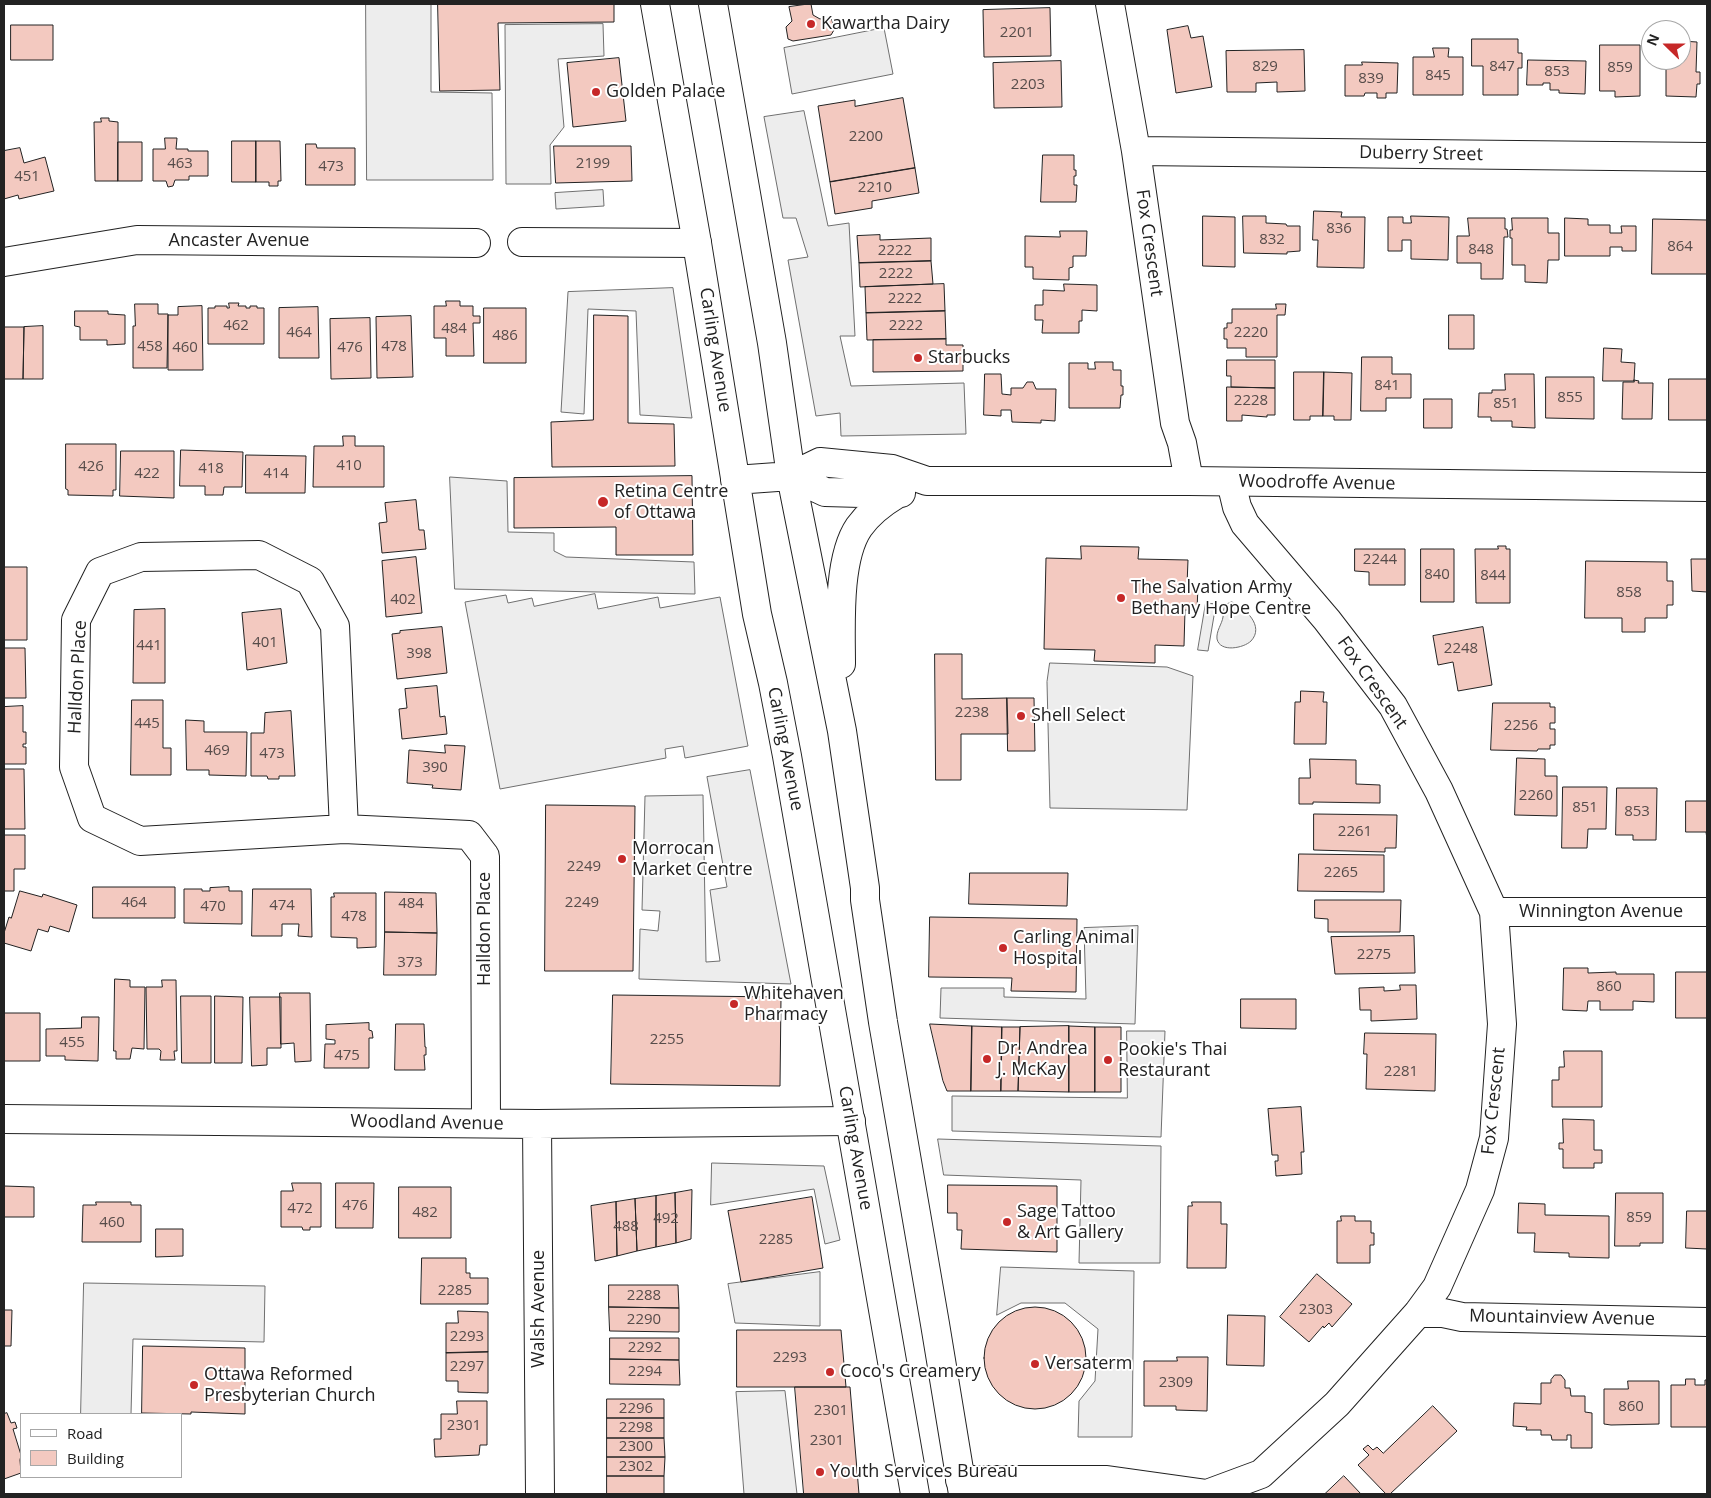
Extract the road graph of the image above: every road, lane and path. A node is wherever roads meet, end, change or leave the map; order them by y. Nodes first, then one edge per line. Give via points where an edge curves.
1 (655, 4) edge
2 (713, 4) edge
3 (1110, 4) edge
4 (1136, 151) junction
5 (1707, 157) edge
6 (522, 242) dead end
7 (476, 243) dead end
8 (697, 243) junction
9 (4, 262) edge
10 (791, 476) junction
11 (736, 480) junction
12 (927, 481) junction
13 (1189, 481) junction
14 (1231, 482) junction
15 (1707, 488) edge
16 (897, 494) junction
17 (842, 731) junction
18 (344, 828) junction
19 (1494, 912) junction
20 (1707, 912) edge
21 (4, 1120) edge
22 (851, 1120) junction
23 (486, 1123) junction
24 (537, 1124) junction
25 (1418, 1312) junction
26 (1707, 1322) edge
27 (962, 1487) edge
28 (540, 1494) edge
29 (915, 1494) edge

1 - 8 street, Carling Avenue
2 - 10 street via 772,343
3 - 4 street, Fox Crescent
4 - 5 street, Duberry Street
4 - 13 street, Fox Crescent via 1175,423
6 - 8 street
7 - 9 street, Ancaster Avenue via 137,240
8 - 11 street, Carling Avenue
10 - 11 street
10 - 12 street, Woodroffe Avenue via 820,462 892,469
10 - 16 street, Woodroffe Avenue via 825,492
10 - 17 street
11 - 22 street, Carling Avenue via 757,614 787,756
12 - 13 street, Woodroffe Avenue
12 - 16 street, Woodroffe Avenue
13 - 14 street, Woodroffe Avenue
14 - 15 street, Woodroffe Avenue
14 - 19 street, Fox Crescent via 1244,524 1327,620 1393,706 1439,791
16 - 17 street via 880,504 858,529 847,559 841,613
17 - 27 street via 882,1017
18 - 18 street, Halldon Place via 335,626 310,581 259,555 141,557 100,572 76,620 74,767 92,818 140,841
18 - 23 street, Halldon Place via 469,835 485,856
19 - 20 street, Winnington Avenue
19 - 25 street, Fox Crescent via 1502,1024 1494,1138 1480,1190 1437,1287
21 - 23 street, Woodland Avenue
22 - 24 street, Woodland Avenue
22 - 29 street, Carling Avenue
23 - 24 street, Woodland Avenue
24 - 28 street, Walsh Avenue
25 - 26 street, Mountainview Avenue
25 - 27 street, Fox Crescent via 1337,1404 1261,1474 1206,1494 1107,1480

